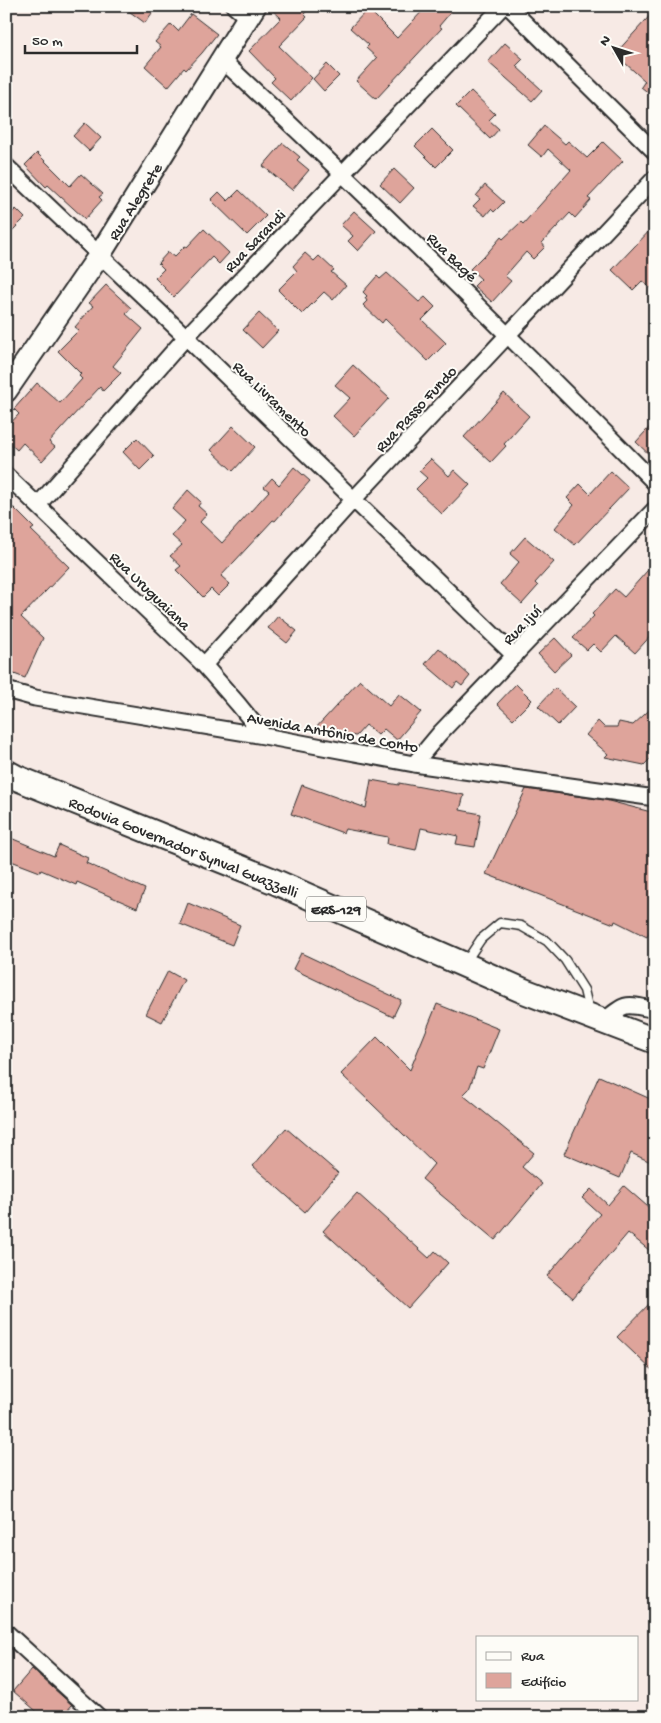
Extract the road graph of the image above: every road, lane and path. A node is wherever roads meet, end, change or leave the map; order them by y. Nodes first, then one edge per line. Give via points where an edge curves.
1 (503, 6) edge
2 (508, 6) edge
3 (246, 10) edge
4 (222, 60) junction
5 (655, 152) edge
6 (6, 166) edge
7 (343, 173) junction
8 (655, 178) edge
9 (100, 256) junction
10 (508, 333) junction
11 (186, 337) junction
12 (6, 391) edge
13 (6, 475) edge
14 (655, 483) edge
15 (354, 500) junction
16 (38, 505) junction
17 (655, 509) edge
18 (515, 656) junction
19 (204, 665) junction
20 (6, 690) edge
21 (6, 697) edge
22 (35, 698) junction
23 (264, 736) junction
24 (414, 764) junction
25 (9, 773) edge
26 (655, 798) edge
27 (464, 965) junction
28 (655, 1010) edge
29 (597, 1018) junction
30 (655, 1041) edge
31 (6, 1632) edge
32 (99, 1717) edge

1 - 7 street, Rua Sarandi
2 - 5 street
3 - 4 street, Rua Alegrete
4 - 7 street, Rua Bagé
4 - 9 street, Rua Alegrete
6 - 9 street, Rua Livramento
7 - 10 street, Rua Bagé
7 - 11 street, Rua Sarandi
8 - 10 street, Rua Passo Fundo
9 - 11 street, Rua Livramento
9 - 12 street, Rua Alegrete
10 - 14 street, Rua Bagé
10 - 15 street, Rua Passo Fundo
11 - 15 street, Rua Livramento
11 - 16 street, Rua Sarandi
13 - 16 street, Rua Uruguaiana
15 - 18 street, Rua Livramento
15 - 19 street, Rua Passo Fundo
16 - 19 street, Rua Uruguaiana
17 - 18 street, Rua Ijuí
18 - 24 street, Rua Ijuí
19 - 23 street, Rua Uruguaiana
20 - 22 street, Avenida Antônio de Conto
21 - 22 street
22 - 23 street, Avenida Antônio de Conto
23 - 24 street, Avenida Antônio de Conto
24 - 26 street, Avenida Antônio de Conto
25 - 27 main road, Rodovia Governador Synval Guazzelli / ERS-129 via 270,880
27 - 29 main road, Rodovia Governador Synval Guazzelli / ERS-129
27 - 29 lane via 481,939 500,923 521,926 547,941 564,960 584,990
28 - 29 street via 626,1005
29 - 30 main road, Rodovia Governador Synval Guazzelli / ERS-129
31 - 32 street

